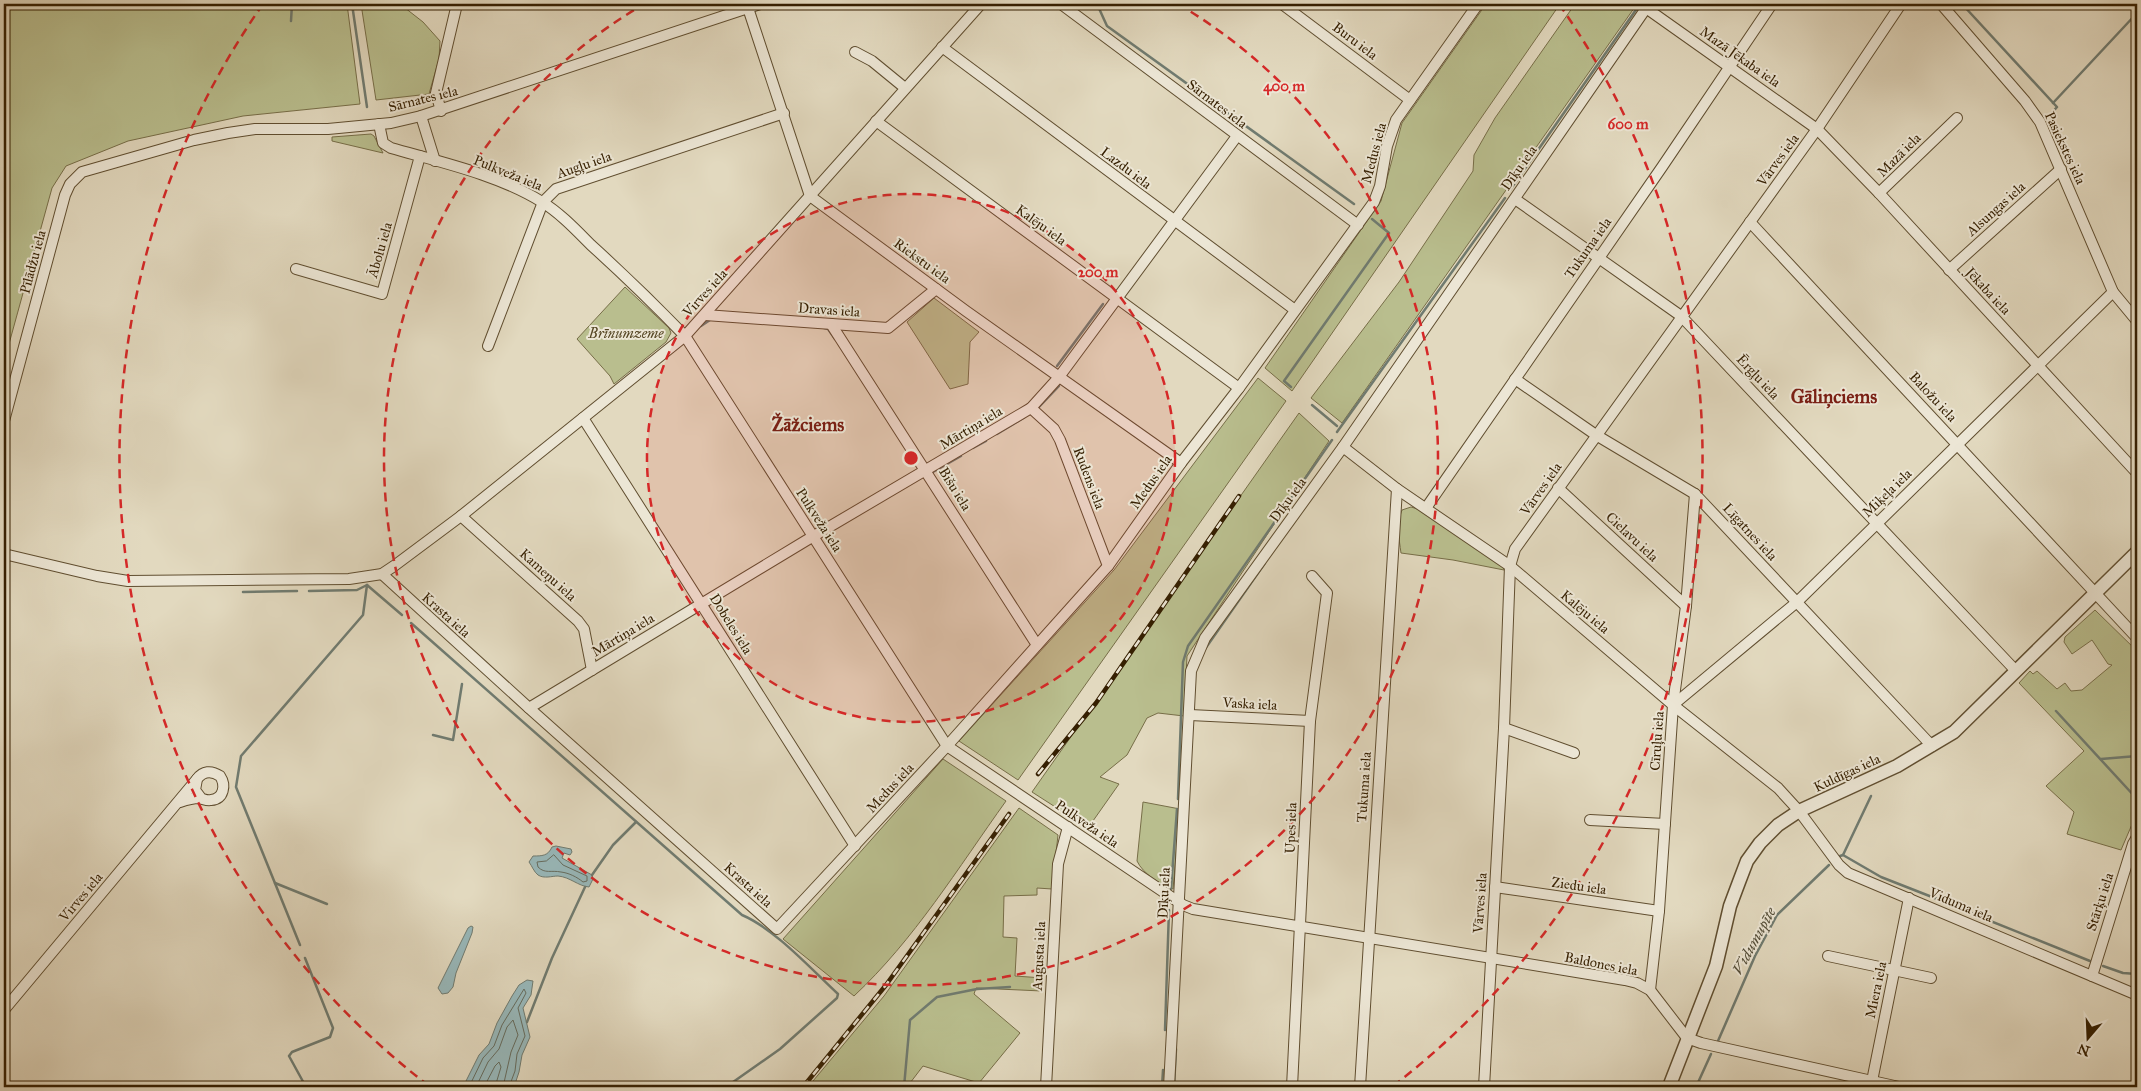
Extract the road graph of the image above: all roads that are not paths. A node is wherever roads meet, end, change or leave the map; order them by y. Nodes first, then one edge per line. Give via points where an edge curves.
1 (458, 4) edge
2 (760, 4) edge
3 (981, 4) edge
4 (1061, 4) edge
5 (1282, 4) edge
6 (1478, 4) edge
7 (1772, 4) edge
8 (1901, 4) edge
9 (1941, 4) edge
10 (1648, 6) edge
11 (748, 8) junction
12 (942, 47) junction
13 (855, 52) dead end
14 (1730, 67) junction
15 (905, 88) junction
16 (1410, 100) junction
17 (441, 111) junction
18 (784, 113) junction
19 (421, 116) junction
20 (1957, 118) dead end
21 (876, 121) junction
22 (379, 124) junction
23 (1817, 129) junction
24 (1236, 136) junction
25 (420, 156) junction
26 (435, 161) junction
27 (2061, 169) junction
28 (82, 172) joint
29 (1879, 193) junction
30 (810, 196) junction
31 (1515, 199) junction
32 (543, 202) junction
33 (1174, 221) junction
34 (1750, 222) junction
35 (1358, 225) junction
36 (1598, 257) junction
37 (296, 269) dead end
38 (1949, 270) junction
39 (936, 289) junction
40 (2113, 292) junction
41 (1117, 298) junction
42 (1295, 310) junction
43 (705, 315) junction
44 (1681, 316) junction
45 (2137, 321) edge
46 (831, 324) junction
47 (685, 336) junction
48 (488, 346) dead end
49 (2039, 365) junction
50 (1059, 377) junction
51 (1515, 379) junction
52 (1239, 388) junction
53 (1031, 408) junction
54 (583, 418) junction
55 (4, 421) edge
56 (1596, 435) junction
57 (1957, 444) junction
58 (1343, 447) junction
59 (1180, 463) junction
60 (927, 471) junction
61 (2137, 473) edge
62 (1558, 488) junction
63 (1397, 489) junction
64 (1695, 494) junction
65 (1426, 508) junction
66 (461, 516) junction
67 (1876, 523) junction
68 (813, 536) junction
69 (2137, 552) edge
70 (4, 554) edge
71 (1108, 566) junction
72 (1510, 566) junction
73 (382, 574) junction
74 (1312, 576) dead end
75 (2094, 593) junction
76 (1797, 602) junction
77 (702, 604) junction
78 (1686, 606) junction
79 (2137, 638) edge
80 (1038, 645) junction
81 (592, 670) junction
82 (2016, 671) junction
83 (1673, 705) junction
84 (529, 708) junction
85 (1190, 715) junction
86 (1310, 721) junction
87 (1504, 728) junction
88 (947, 746) junction
89 (1932, 746) junction
90 (1574, 753) dead end
91 (197, 779) junction
92 (201, 798) junction
93 (180, 802) junction
94 (1799, 811) junction
95 (1590, 820) dead end
96 (1665, 824) junction
97 (1068, 827) junction
98 (2137, 837) edge
99 (855, 846) junction
100 (1495, 888) junction
101 (1909, 898) junction
102 (1177, 901) junction
103 (1659, 911) junction
104 (1301, 926) junction
105 (777, 929) joint
106 (1368, 938) junction
107 (1828, 956) dead end
108 (1490, 959) junction
109 (1894, 971) junction
110 (2092, 976) junction
111 (1931, 978) dead end
112 (1650, 990) junction
113 (2137, 995) edge
114 (4, 1010) edge
115 (1687, 1038) junction
116 (1871, 1084) edge
117 (1046, 1087) edge
118 (1168, 1087) edge
119 (1292, 1087) edge
120 (1360, 1087) edge
121 (1484, 1087) edge
122 (1669, 1087) edge
123 (1899, 1087) edge

1 - 17 street via 436,93
2 - 11 street, Sārnates iela
3 - 12 street, Virves iela
4 - 24 street, Sārnates iela
5 - 16 street, Buru iela
6 - 16 street, Medus iela
7 - 14 street, Tukuma iela
8 - 23 street, Vārves iela
9 - 27 street, Pasiekstes iela via 2035,115
10 - 14 street, Mazā Jēkaba iela
10 - 31 street, Dīķu iela
11 - 17 street, Sārnates iela
11 - 18 street
12 - 15 street, Virves iela
12 - 33 street, Lazdu iela
13 - 15 street via 872,61
14 - 23 street, Mazā Jēkaba iela
14 - 36 street, Tukuma iela
15 - 21 street, Virves iela
16 - 35 street, Medus iela via 1392,130 1374,202
17 - 19 street, Sārnates iela
18 - 30 street
18 - 32 street, Augļu iela via 556,189
19 - 22 street, Sārnates iela
19 - 26 street
20 - 29 street, Mazā iela
21 - 30 street, Virves iela
21 - 41 street, Kalēju iela
22 - 25 street, Pulkveža iela via 383,143
22 - 28 street, Sārnates iela via 228,133
23 - 29 street, Jēkaba iela
23 - 34 street, Vārves iela
24 - 33 street, Mārtiņa iela
24 - 35 street, Sārnates iela
25 - 26 street, Pulkveža iela
25 - 37 street, Ābolu iela via 382,294
26 - 32 street, Pulkveža iela
27 - 38 street, Alsungas iela
27 - 40 street, Pasiekstes iela
28 - 55 street, Pīlādžu iela via 70,184 65,195
29 - 38 street, Jēkaba iela
30 - 39 street, Riekstu iela
30 - 43 street, Virves iela
31 - 36 street, Ērgļu iela
31 - 58 street, Dīķu iela
32 - 47 street, Pulkveža iela
32 - 48 street
33 - 41 street, Mārtiņa iela
33 - 42 street, Lazdu iela
34 - 44 street, Vārves iela
34 - 57 street, Baložu iela
35 - 42 street, Medus iela
36 - 44 street, Ērgļu iela
36 - 51 street, Tukuma iela
38 - 49 street, Jēkaba iela
39 - 46 street, Dravas iela via 888,328
39 - 50 street, Riekstu iela
40 - 45 street, Pasiekstes iela
40 - 49 street, Miķeļa iela
41 - 50 street, Mārtiņa iela
41 - 52 street, Kalēju iela
42 - 52 street, Medus iela
43 - 46 street, Dravas iela
43 - 47 street, Virves iela
44 - 56 street, Vārves iela
44 - 67 street, Ērgļu iela
46 - 60 street, Bišu iela
47 - 54 street, Virves iela
47 - 68 street, Pulkveža iela
49 - 57 street, Miķeļa iela
49 - 61 street, Jēkaba iela
50 - 53 street, Mārtiņa iela
50 - 59 street, Riekstu iela
51 - 56 street, Līgatnes iela
51 - 65 street, Tukuma iela
52 - 59 street, Medus iela
53 - 60 street, Mārtiņa iela
53 - 71 street, Rudens iela via 1054,429 1060,440
54 - 66 street, Virves iela
54 - 77 street, Dobeles iela
56 - 62 street, Vārves iela
56 - 64 street, Līgatnes iela
57 - 67 street, Miķeļa iela
57 - 75 street, Baložu iela
58 - 63 street, Kalēju iela
58 - 85 street, Dīķu iela via 1205,638 1191,671
59 - 71 street, Medus iela
60 - 68 street, Mārtiņa iela
60 - 80 street, Bišu iela
62 - 72 street, Vārves iela via 1515,549
62 - 78 street, Cielavu iela
63 - 65 street, Kalēju iela
63 - 106 street, Tukuma iela
64 - 76 street, Līgatnes iela
64 - 78 street, Cīruļu iela
65 - 72 street, Kalēju iela
66 - 73 street, Virves iela
66 - 81 street, Kameņu iela via 578,621 584,629
67 - 76 street, Miķeļa iela
67 - 82 street, Ērgļu iela
68 - 77 street, Mārtiņa iela
68 - 88 street, Pulkveža iela
69 - 75 street, Kuldīgas iela
70 - 73 street via 128,581 349,579
71 - 80 street, Medus iela
72 - 83 street, Kalēju iela
72 - 87 street, Vārves iela
73 - 84 street, Krasta iela
74 - 86 street, Upes iela via 1327,593
75 - 79 street, Baložu iela
75 - 82 street, Kuldīgas iela
76 - 83 street, Miķeļa iela
76 - 89 street, Līgatnes iela
77 - 81 street, Mārtiņa iela
77 - 99 street, Dobeles iela
78 - 83 street, Cīruļu iela
80 - 88 street, Medus iela
81 - 84 street, Mārtiņa iela
82 - 89 street, Kuldīgas iela via 1954,732
83 - 94 street, Kalēju iela via 1778,788
83 - 96 street, Cīruļu iela
84 - 105 street, Krasta iela
85 - 86 street, Vaska iela
85 - 102 street, Dīķu iela
86 - 104 street, Upes iela
87 - 90 street
87 - 100 street, Vārves iela
88 - 97 street, Pulkveža iela
88 - 99 street, Medus iela
89 - 94 street, Kuldīgas iela via 1897,766
91 - 92 street via 195,790
91 - 92 street via 210,772 223,780 221,795 212,800
91 - 93 street, Virves iela
92 - 93 street
93 - 114 street, Virves iela
94 - 101 street, Viduma iela via 1848,874
94 - 115 street, Kuldīgas iela via 1778,825 1747,861 1730,906 1716,966
95 - 96 street
96 - 103 street, Cīruļu iela
97 - 102 street, Pulkveža iela
97 - 117 street, Augusta iela via 1058,864
98 - 110 street, Stārķu iela
99 - 105 street, Medus iela
100 - 103 street, Ziedu iela
100 - 108 street, Vārves iela
101 - 109 street, Miera iela
101 - 110 street, Viduma iela
102 - 104 street, Pulkveža iela via 1193,909
102 - 118 street, Dīķu iela
103 - 112 street, Cīruļu iela
104 - 106 street, Baldones iela
104 - 119 street, Upes iela
106 - 108 street, Baldones iela
106 - 120 street, Tukuma iela
107 - 109 street
108 - 112 street, Baldones iela via 1625,980
108 - 121 street, Vārves iela
109 - 111 street
109 - 116 street, Miera iela
110 - 113 street, Viduma iela
112 - 115 street, Baldones iela
115 - 116 street
115 - 122 street, Kuldīgas iela
116 - 123 street

